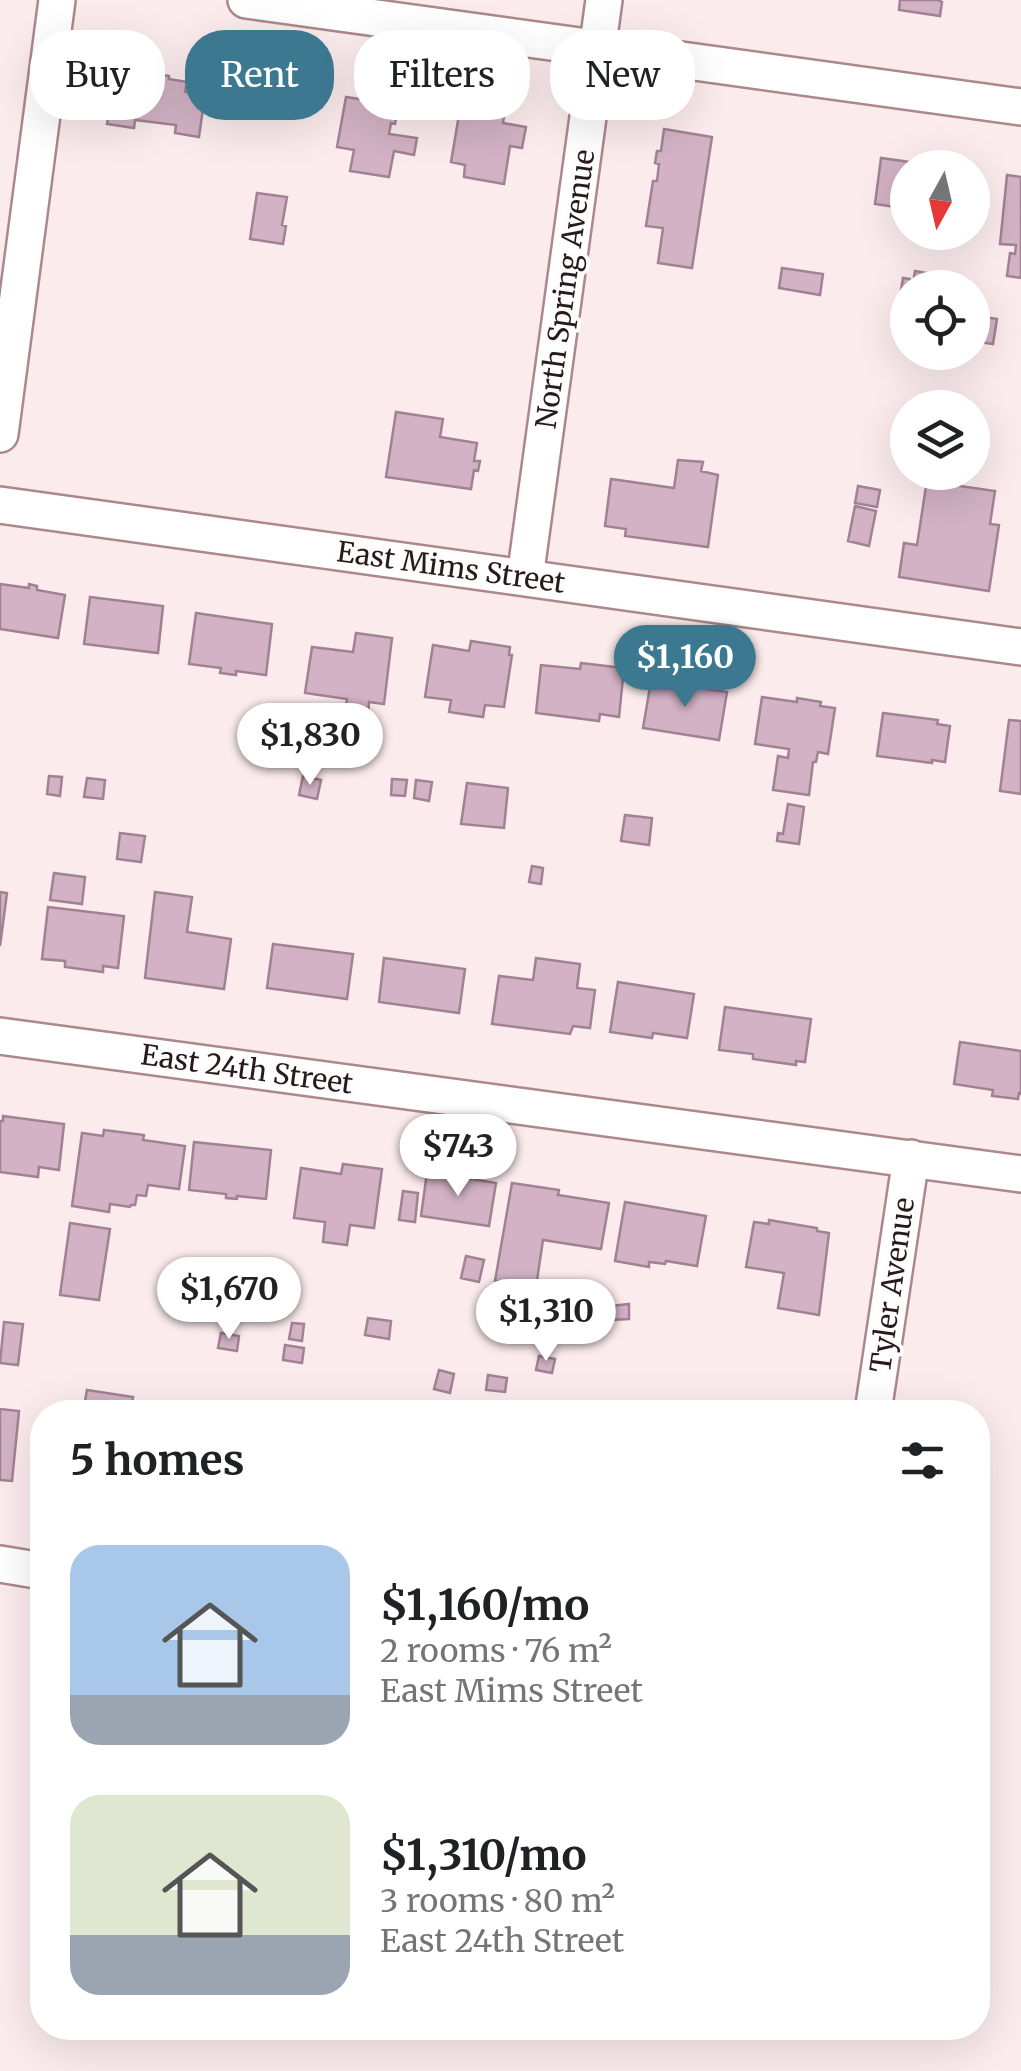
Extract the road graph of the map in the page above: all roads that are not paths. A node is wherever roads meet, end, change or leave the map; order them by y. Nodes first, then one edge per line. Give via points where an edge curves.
1 (58, 0) edge
2 (246, 0) edge
3 (604, 0) edge
4 (600, 30) edge
5 (550, 42) edge
6 (695, 62) edge
7 (1021, 107) edge
8 (588, 120) edge
9 (0, 434) edge
10 (0, 504) edge
11 (525, 578) junction
12 (1021, 648) edge
13 (0, 1036) edge
14 (911, 1158) junction
15 (1021, 1174) edge
16 (875, 1400) edge
17 (0, 1564) edge
18 (30, 1568) edge

1 - 9 street
2 - 5 street
3 - 4 street, North Spring Avenue
6 - 7 street
8 - 11 street, North Spring Avenue
10 - 11 street, East Mims Street
11 - 12 street, East Mims Street
13 - 14 street, East 24th Street
14 - 15 street, East 24th Street
14 - 16 street, Tyler Avenue
17 - 18 street

